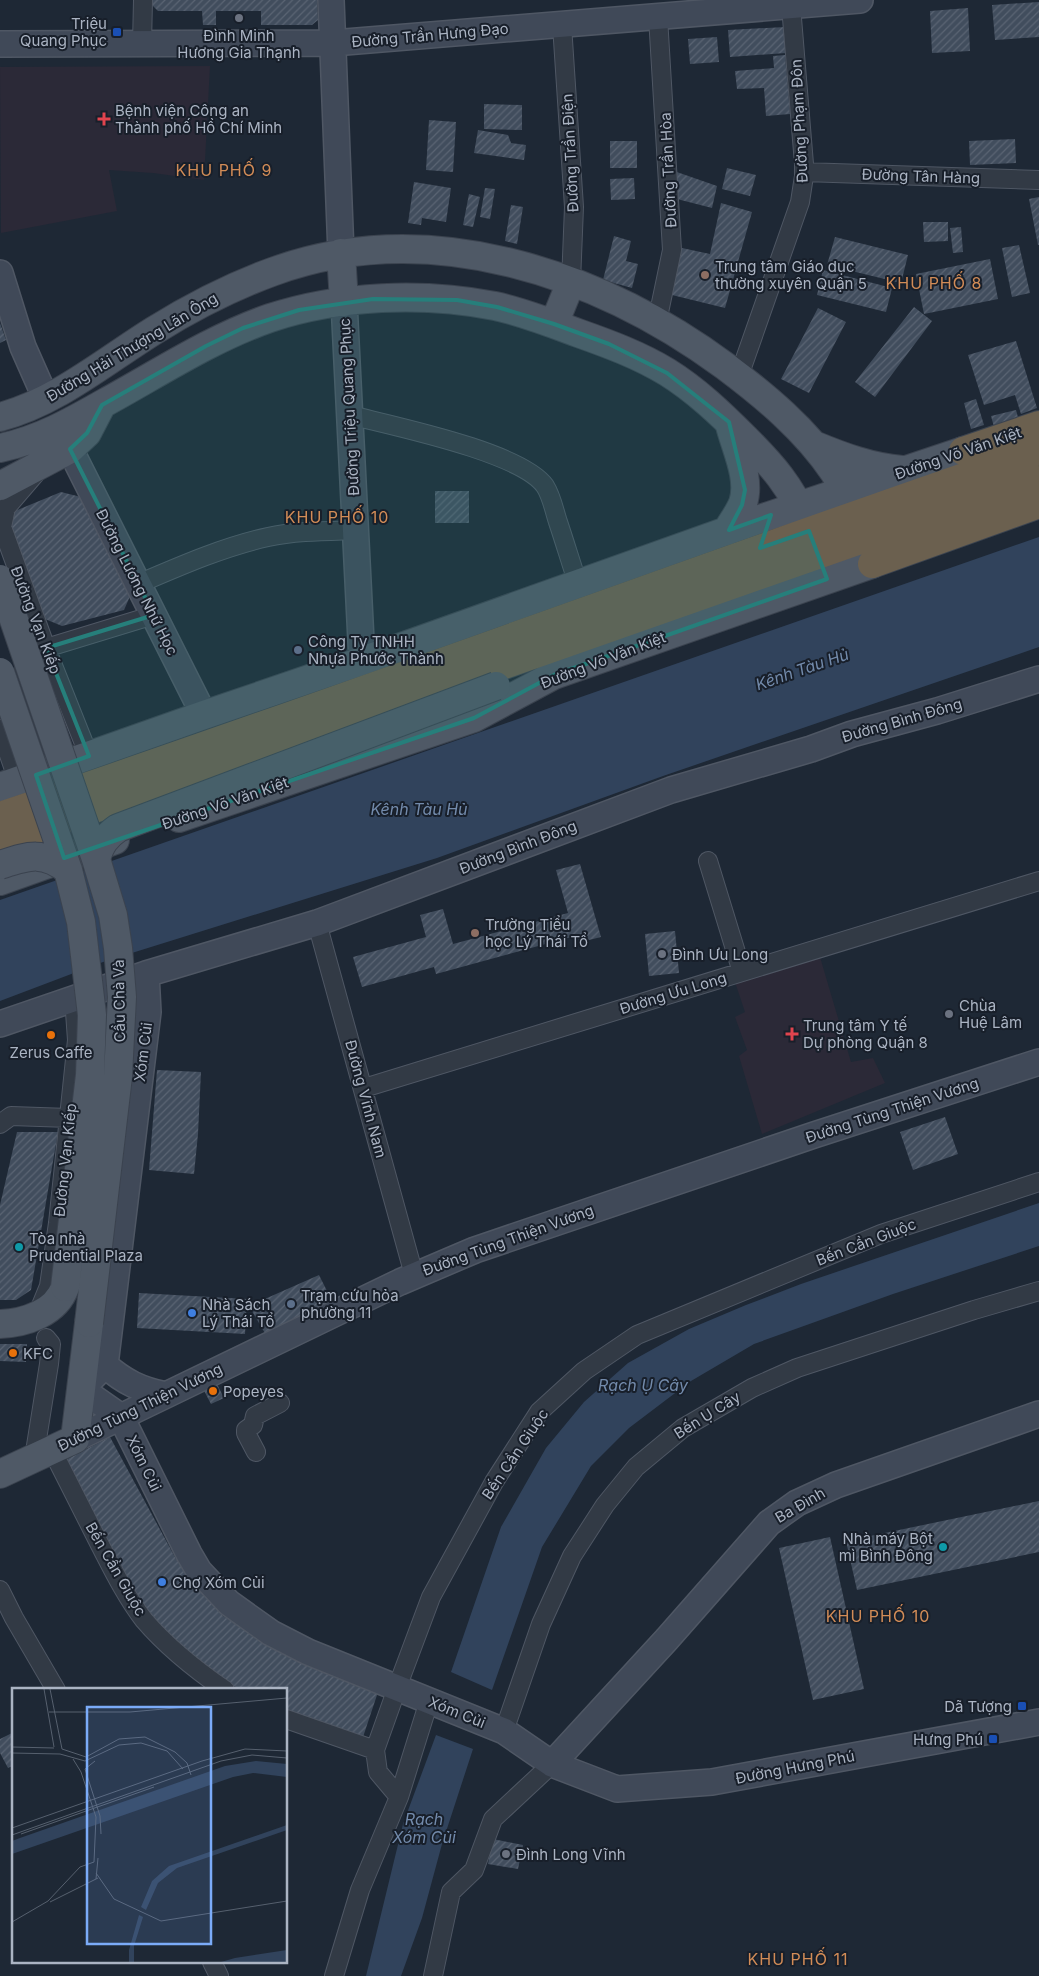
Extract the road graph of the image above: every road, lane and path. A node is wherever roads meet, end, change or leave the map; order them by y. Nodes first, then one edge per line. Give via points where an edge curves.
1 (143, 0) edge
2 (331, 0) edge
3 (860, 0) edge
4 (792, 6) junction
5 (691, 7) edge
6 (658, 17) junction
7 (562, 25) junction
8 (333, 43) junction
9 (0, 44) edge
10 (142, 44) junction
11 (804, 172) junction
12 (1039, 180) edge
13 (341, 253) junction
14 (0, 273) edge
15 (571, 282) junction
16 (344, 302) junction
17 (658, 322) junction
18 (554, 324) junction
19 (739, 376) junction
20 (46, 399) junction
21 (102, 405) junction
22 (350, 415) junction
23 (0, 417) edge
24 (729, 422) junction
25 (1039, 425) edge
26 (812, 445) junction
27 (0, 448) edge
28 (70, 449) junction
29 (963, 451) joint
30 (1039, 451) edge
31 (767, 461) junction
32 (44, 463) junction
33 (906, 470) junction
34 (1039, 480) edge
35 (0, 486) edge
36 (1039, 504) edge
37 (772, 515) junction
38 (858, 527) junction
39 (356, 530) junction
40 (727, 531) junction
41 (813, 543) junction
42 (759, 549) junction
43 (0, 579) edge
44 (138, 584) junction
45 (578, 584) junction
46 (154, 615) junction
47 (46, 648) junction
48 (362, 661) junction
49 (0, 672) edge
50 (554, 675) junction
51 (1039, 679) edge
52 (204, 715) junction
53 (0, 729) edge
54 (89, 756) junction
55 (9, 784) edge
56 (0, 816) edge
57 (0, 842) edge
58 (96, 859) junction
59 (708, 861) dead end
60 (0, 865) edge
61 (68, 870) junction
62 (0, 880) edge
63 (1039, 881) edge
64 (317, 923) junction
65 (742, 972) junction
66 (146, 974) junction
67 (73, 1000) junction
68 (0, 1024) edge
69 (1039, 1062) edge
70 (364, 1088) junction
71 (69, 1118) junction
72 (0, 1124) edge
73 (1039, 1182) edge
74 (414, 1275) junction
75 (1039, 1291) edge
76 (0, 1324) edge
77 (41, 1327) junction
78 (105, 1365) junction
79 (81, 1389) junction
80 (166, 1395) junction
81 (280, 1403) dead end
82 (1039, 1414) edge
83 (121, 1417) junction
84 (53, 1449) junction
85 (256, 1452) dead end
86 (0, 1474) edge
87 (0, 1590) edge
88 (55, 1688) edge
89 (222, 1688) edge
90 (398, 1688) junction
91 (434, 1703) junction
92 (288, 1720) edge
93 (1039, 1722) edge
94 (504, 1731) junction
95 (375, 1750) junction
96 (552, 1764) junction
97 (399, 1797) junction
98 (213, 1964) edge
99 (220, 1976) edge
100 (334, 1976) edge
101 (433, 1976) edge

1 - 10 street
2 - 8 street
3 - 4 street, Đường Trần Hưng Đạo
4 - 5 street, Đường Trần Hưng Đạo
4 - 11 street, Đường Phạm Đôn
5 - 6 street, Đường Trần Hưng Đạo
6 - 7 street, Đường Trần Hưng Đạo
6 - 17 street, Đường Trần Hòa via 672,250
7 - 8 street, Đường Trần Hưng Đạo
7 - 15 street, Đường Trần Điện via 574,207
8 - 10 street, Đường Trần Hưng Đạo
8 - 13 street
9 - 10 street, Đường Trần Hưng Đạo
11 - 12 street, Đường Tân Hàng
11 - 19 street, Đường Phạm Đôn via 800,202
13 - 15 main road, Đường Hải Thượng Lãn Ông via 406,249 447,251 526,265
13 - 16 main road
13 - 20 main road, Đường Hải Thượng Lãn Ông via 272,272 216,295
14 - 20 street via 22,347
15 - 17 main road, Đường Hải Thượng Lãn Ông via 601,293
15 - 18 main road
16 - 18 main road via 457,300 497,307
16 - 21 main road via 299,310 243,328
16 - 22 street, Đường Triệu Quang Phục
17 - 19 main road, Đường Hải Thượng Lãn Ông
18 - 24 main road via 638,356 693,391
19 - 26 main road, Đường Hải Thượng Lãn Ông via 782,413
20 - 23 main road, Đường Hải Thượng Lãn Ông
21 - 27 main road via 44,435
21 - 28 main road via 87,433
22 - 39 street, Đường Triệu Quang Phục
22 - 45 street via 483,451 534,476 542,482 551,498
24 - 31 main road
24 - 40 main road via 745,490 742,505
25 - 29 highway, Đường Võ Văn Kiệt
26 - 33 main road via 873,466
26 - 38 main road, Đường Hải Thượng Lãn Ông via 832,469
28 - 32 main road
28 - 44 street, Đường Lương Nhữ Học
29 - 33 main road, Đường Võ Văn Kiệt
30 - 38 highway, Đường Võ Văn Kiệt
31 - 37 main road via 774,489
31 - 41 main road via 780,476
32 - 35 main road
32 - 47 street, Đường Vạn Kiếp via 6,508 2,527
33 - 38 main road, Đường Võ Văn Kiệt
34 - 38 highway, Đường Võ Văn Kiệt
36 - 38 highway, Đường Võ Văn Kiệt
37 - 40 main road, Đường Võ Văn Kiệt
37 - 41 main road, Đường Võ Văn Kiệt
37 - 42 main road
38 - 41 main road, Đường Võ Văn Kiệt
38 - 41 highway, Đường Võ Văn Kiệt
39 - 44 street via 269,537 229,548
39 - 48 street, Đường Triệu Quang Phục
40 - 45 main road, Đường Võ Văn Kiệt
41 - 42 highway, Đường Võ Văn Kiệt
41 - 50 main road, Đường Võ Văn Kiệt
41 - 57 highway, Đường Võ Văn Kiệt
42 - 56 highway, Đường Võ Văn Kiệt
43 - 58 main road, Cầu Chà Và, bridge
44 - 46 street, Đường Lương Nhữ Học
45 - 48 main road, Đường Võ Văn Kiệt
46 - 47 street
46 - 52 street, Đường Lương Nhữ Học
47 - 54 street, Đường Vạn Kiếp
48 - 52 main road, Đường Võ Văn Kiệt
49 - 61 main road, Cầu Chà Và, bridge
50 - 58 main road, bridge via 496,686 118,828 105,839
50 - 62 main road, Đường Võ Văn Kiệt via 474,718
51 - 64 street, Đường Bình Đông via 671,790
52 - 54 main road, Đường Võ Văn Kiệt
53 - 55 street
54 - 55 main road, Đường Võ Văn Kiệt
58 - 79 main road, Cầu Chà Và, bridge via 116,930 122,997 118,1076
59 - 65 street
60 - 61 main road, bridge via 43,856
61 - 77 main road, Cầu Chà Và, bridge via 83,930 91,990 92,1039 65,1287
63 - 65 street, Đường Ưu Long
64 - 66 street, Đường Bình Đông
64 - 70 street, Đường Vĩnh Nam
65 - 70 street, Đường Ưu Long
66 - 67 street, Đường Bình Đông
66 - 78 street, Xóm Củi via 148,1012
67 - 68 street, Đường Bình Đông
67 - 71 street, Đường Vạn Kiếp via 77,1040
69 - 74 street, Đường Tùng Thiện Vương via 558,1220
70 - 74 street, Đường Vĩnh Nam
71 - 72 street via 11,1116
71 - 77 street, Đường Vạn Kiếp
73 - 90 street, Bến Cần Giuộc via 881,1234 637,1335 584,1371 539,1412 494,1482 431,1597
74 - 80 street, Đường Tùng Thiện Vương
75 - 94 street, Bến Ụ Cây via 797,1368 752,1388 682,1428 636,1467 605,1505 572,1556 540,1624
76 - 77 main road
77 - 84 street via 51,1344
78 - 79 street
78 - 80 street via 130,1384
79 - 83 street, Xóm Củi
79 - 84 main road, Cầu Chà Và
80 - 83 street, Đường Tùng Thiện Vương
81 - 85 street via 255,1416 254,1425 246,1430
82 - 96 street, Ba Đình via 836,1485 798,1503 769,1523
83 - 84 street, Đường Tùng Thiện Vương
83 - 90 street, Xóm Củi via 189,1554 199,1571 229,1603 271,1632 308,1652
84 - 86 main road, Đường Tùng Thiện Vương
84 - 89 street, Bến Cần Giuộc via 107,1558 142,1616 170,1647
87 - 88 street
90 - 91 street, Xóm Củi
90 - 95 street, Bến Cần Giuộc
91 - 94 street, Xóm Củi
91 - 97 street
92 - 95 street
93 - 96 street, Đường Hưng Phú via 712,1782 617,1789
94 - 96 street, Xóm Củi
95 - 97 street via 378,1772
96 - 101 street via 493,1819 474,1870 451,1892
97 - 100 street via 360,1890
98 - 99 street

